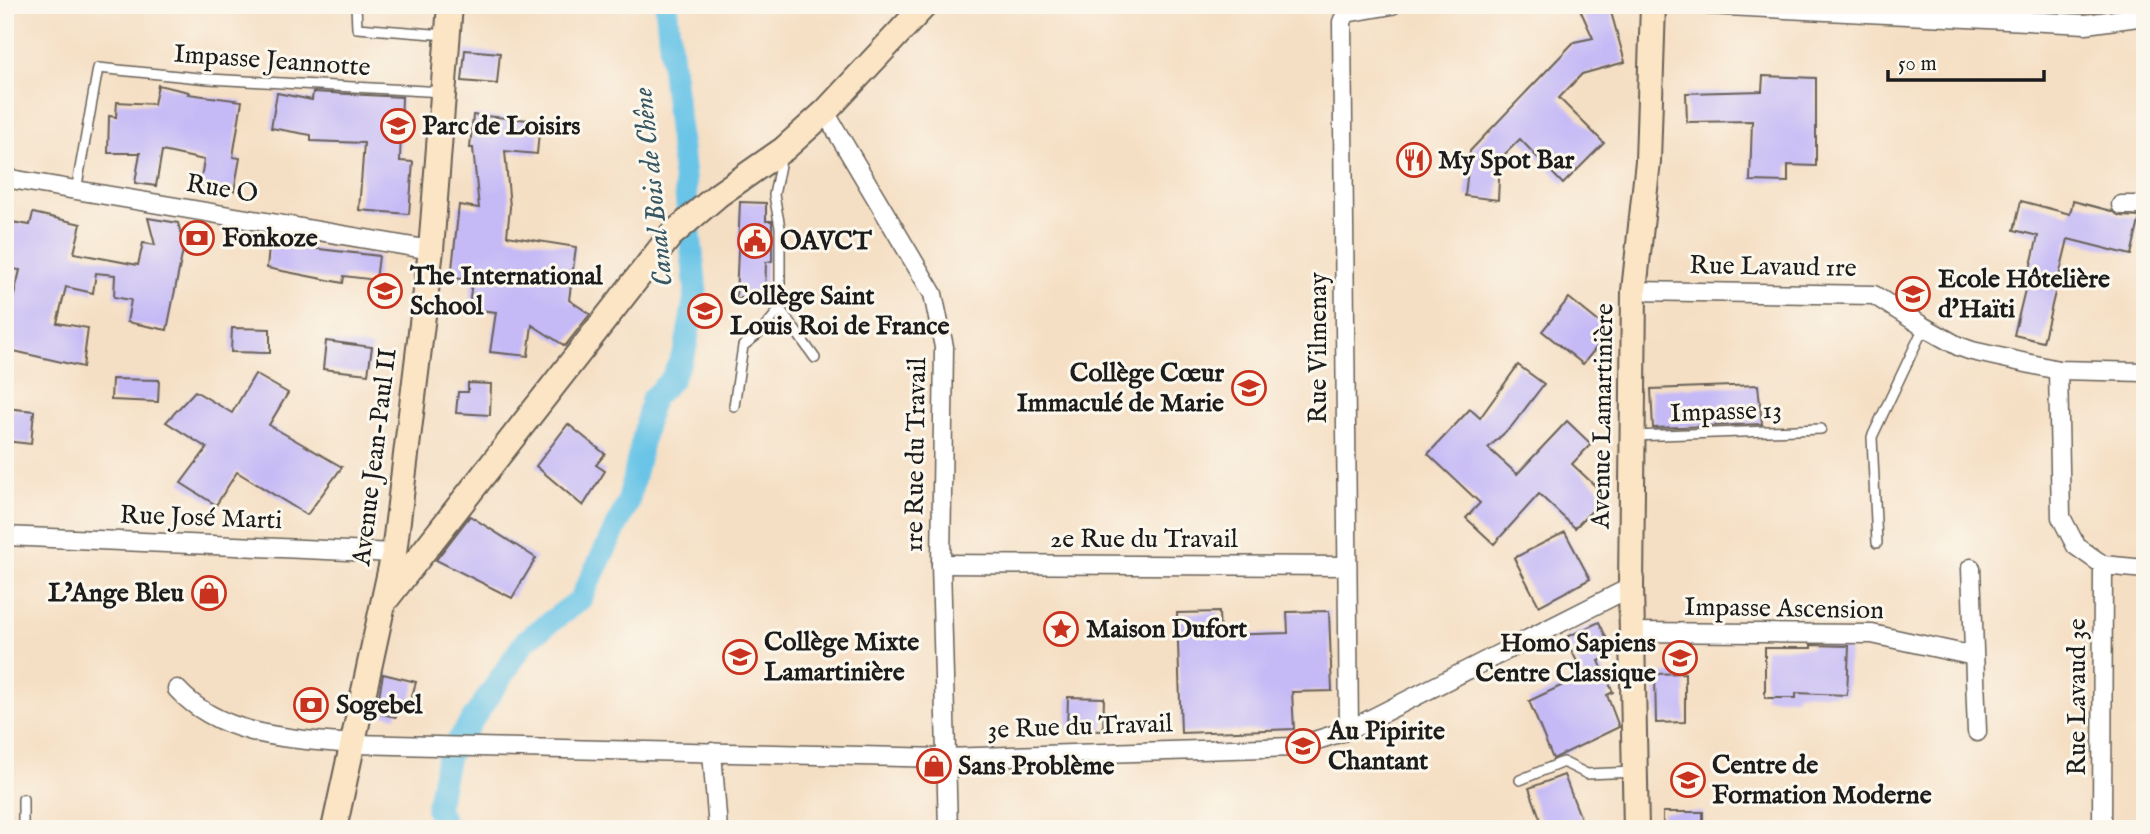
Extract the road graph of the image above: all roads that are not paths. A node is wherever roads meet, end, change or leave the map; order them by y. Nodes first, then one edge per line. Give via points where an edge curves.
1 (356, 5) edge
2 (450, 5) edge
3 (925, 5) edge
4 (1392, 5) edge
5 (1653, 5) edge
6 (1707, 5) edge
7 (2145, 16) edge
8 (448, 35) junction
9 (444, 92) junction
10 (825, 111) junction
11 (784, 149) junction
12 (5, 178) edge
13 (76, 191) junction
14 (2121, 205) dead end
15 (2145, 205) edge
16 (431, 250) junction
17 (1634, 291) junction
18 (780, 309) junction
19 (1924, 327) junction
20 (815, 358) dead end
21 (2058, 370) junction
22 (2145, 372) edge
23 (734, 406) dead end
24 (1821, 429) dead end
25 (1632, 436) junction
26 (5, 536) edge
27 (1877, 543) dead end
28 (394, 553) junction
29 (423, 553) junction
30 (941, 564) junction
31 (2103, 565) junction
32 (1346, 566) junction
33 (1971, 568) dead end
34 (2145, 569) edge
35 (1630, 587) junction
36 (386, 600) junction
37 (1632, 632) junction
38 (1974, 656) junction
39 (177, 688) dead end
40 (1349, 730) junction
41 (1977, 732) dead end
42 (354, 744) junction
43 (712, 752) junction
44 (944, 758) junction
45 (1635, 772) junction
46 (1520, 780) dead end
47 (23, 799) dead end
48 (23, 829) edge
49 (334, 829) edge
50 (718, 829) edge
51 (948, 829) edge
52 (1636, 829) edge
53 (2102, 829) edge

1 - 8 lane via 357,28
2 - 8 street, Avenue Jean-Paul II
3 - 10 street
4 - 32 street, Rue Vilmenay via 1346,13 1342,22
5 - 17 street, Avenue Lamartinière via 1648,161
6 - 7 street via 2086,24
8 - 9 street, Avenue Jean-Paul II
9 - 13 lane, Impasse Jeannotte via 97,68
9 - 16 street, Avenue Jean-Paul II
10 - 11 street
10 - 30 street, 1re Rue du Travail via 933,294 944,346
11 - 18 lane via 774,195 780,227
11 - 29 street via 671,235
12 - 13 street, Rue O
13 - 16 street, Rue O
14 - 15 street
16 - 28 street, Avenue Jean-Paul II
17 - 19 street, Rue Lavaud 1re via 1874,295
17 - 25 street, Avenue Lamartinière
18 - 20 lane
18 - 23 lane via 743,346
19 - 21 street, Rue Lavaud 1re via 1958,346
19 - 27 lane via 1872,437
21 - 22 street, Rue Lavaud 1re
21 - 31 street via 2061,517 2076,545
24 - 25 lane, Impasse 13
25 - 35 street, Avenue Lamartinière
26 - 28 street, Rue José Marti
28 - 29 street
28 - 36 street, Avenue Jean-Paul II
29 - 36 street
30 - 32 street, 2e Rue du Travail
30 - 44 street, 1re Rue du Travail
31 - 34 street
31 - 53 street, Rue Lavaud 3e
32 - 40 street, Rue Vilmenay
33 - 38 street
35 - 37 street, Avenue Lamartinière
35 - 40 street, 3e Rue du Travail
36 - 42 street, Avenue Jean-Paul II
37 - 38 street, Impasse Ascension via 1872,634
37 - 45 street, Avenue Lamartinière
38 - 41 street
39 - 42 street, 3e Rue du Travail via 208,715 252,731
40 - 44 street, 3e Rue du Travail via 1295,747
42 - 43 street, 3e Rue du Travail
42 - 49 street, Avenue Jean-Paul II
43 - 44 street, 3e Rue du Travail
43 - 50 street
44 - 51 street, 1re Rue du Travail
45 - 46 lane via 1587,774 1563,762
45 - 52 street, Avenue Lamartinière
47 - 48 lane

